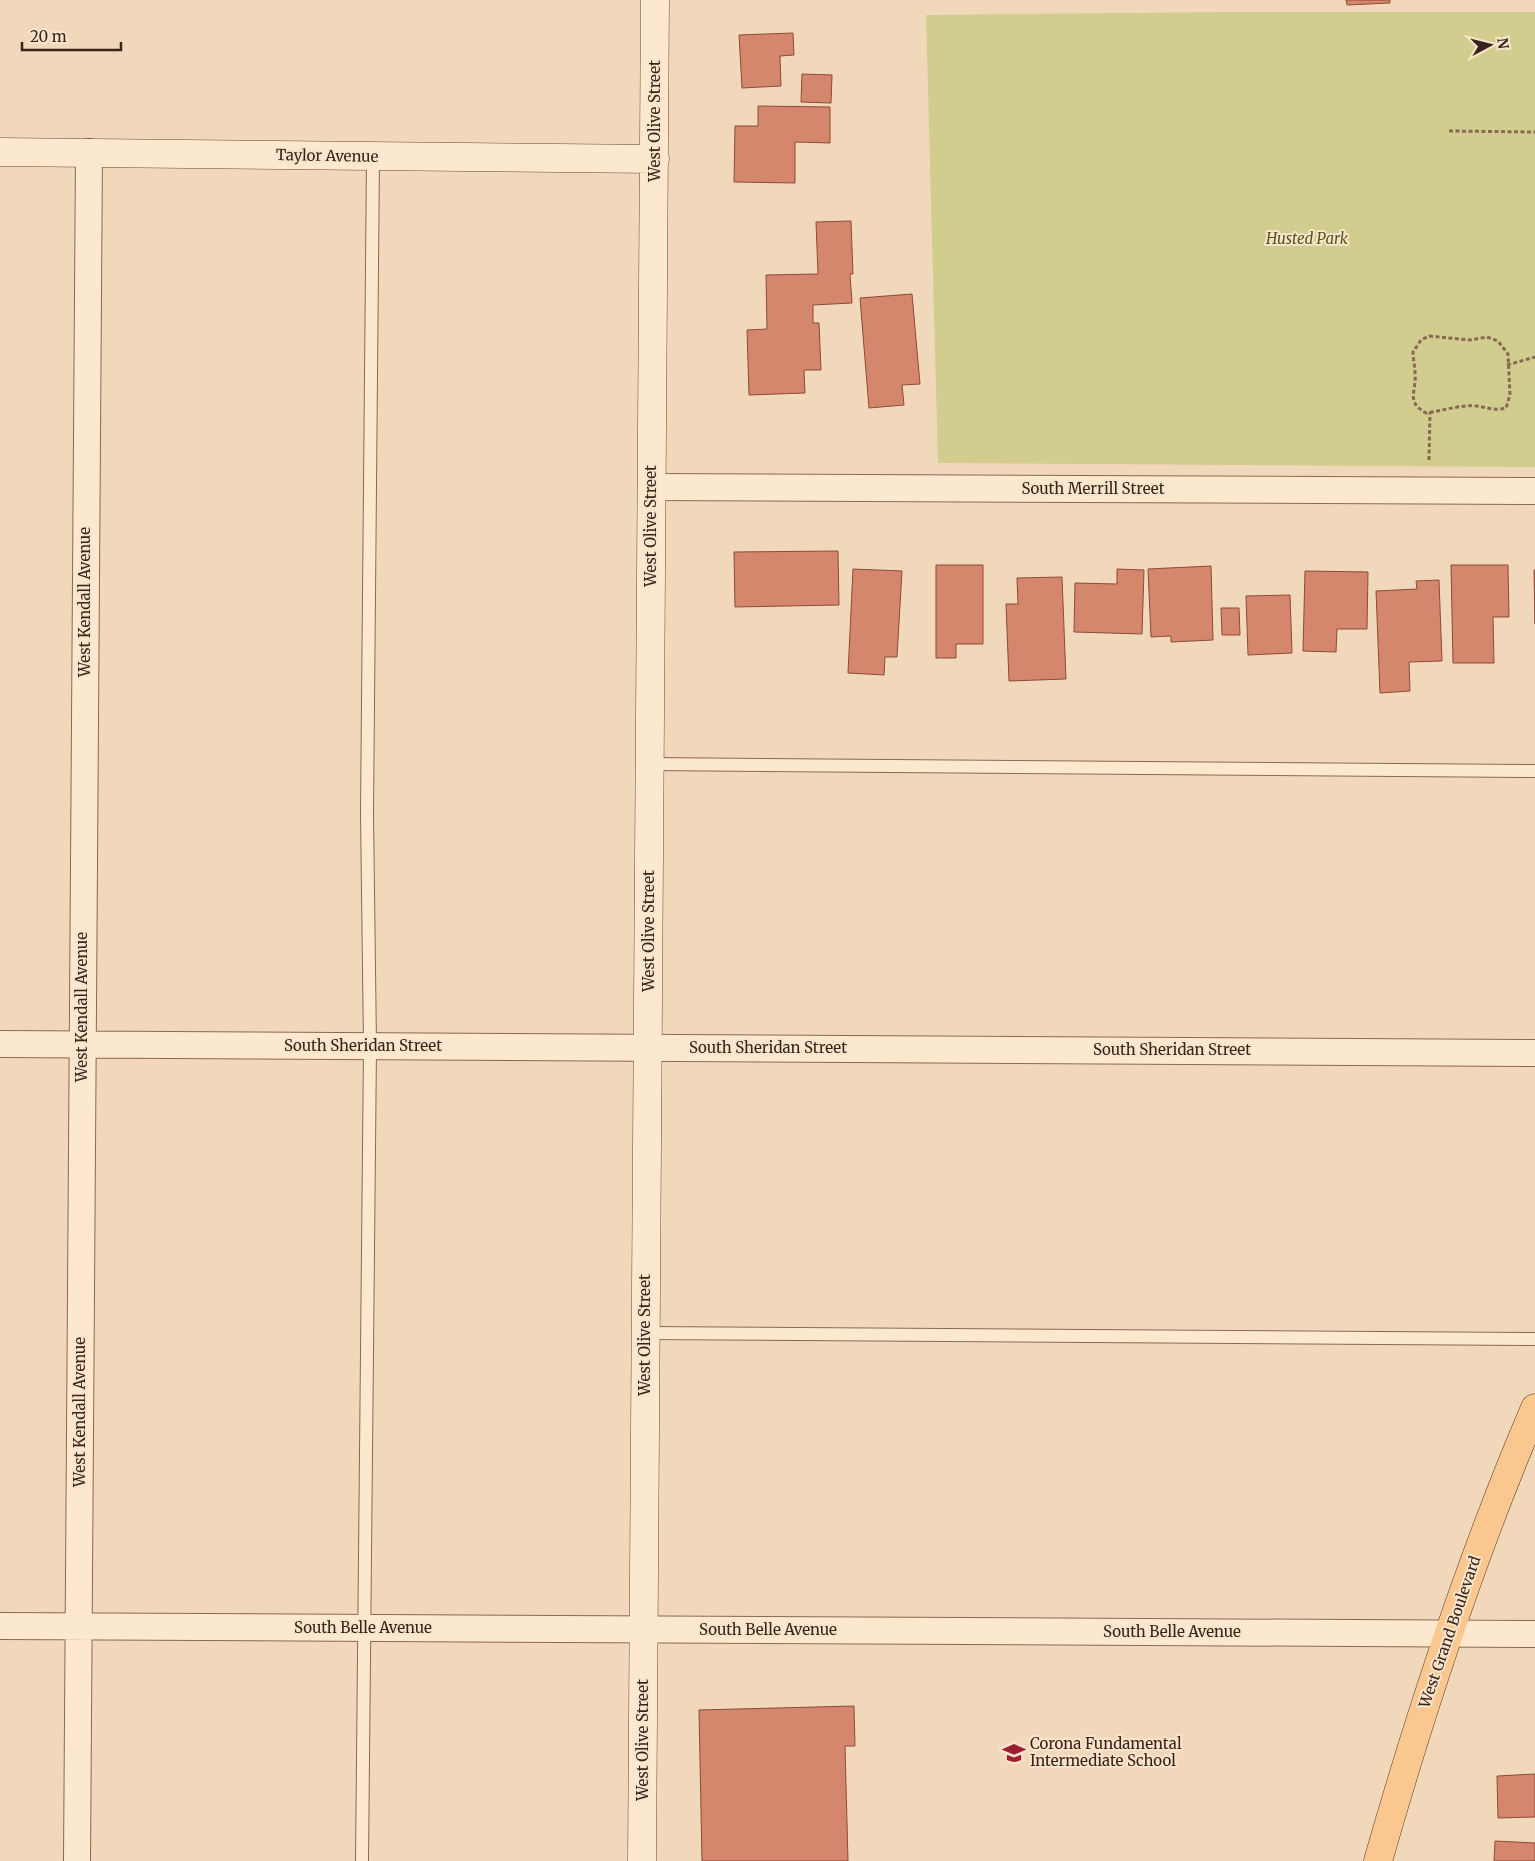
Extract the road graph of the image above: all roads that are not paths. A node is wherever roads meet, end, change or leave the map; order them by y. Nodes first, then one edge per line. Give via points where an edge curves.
1 (655, 0) edge
2 (0, 152) edge
3 (89, 152) junction
4 (373, 157) junction
5 (655, 159) junction
6 (651, 487) junction
7 (1535, 491) edge
8 (650, 764) junction
9 (1535, 771) edge
10 (0, 1044) edge
11 (82, 1044) junction
12 (370, 1046) junction
13 (648, 1047) junction
14 (1535, 1053) edge
15 (645, 1332) junction
16 (1535, 1339) edge
17 (1535, 1408) edge
18 (0, 1626) edge
19 (79, 1626) junction
20 (364, 1628) junction
21 (644, 1629) junction
22 (1448, 1634) junction
23 (1535, 1634) edge
24 (77, 1861) edge
25 (362, 1861) edge
26 (642, 1861) edge
27 (1378, 1861) edge

1 - 5 street, West Olive Street
2 - 3 street, Taylor Avenue
3 - 4 street, Taylor Avenue
3 - 11 street, West Kendall Avenue
4 - 5 street, Taylor Avenue
4 - 12 lane via 367,813
5 - 6 street, West Olive Street
6 - 7 street, South Merrill Street
6 - 8 street, West Olive Street
8 - 9 lane
8 - 13 street, West Olive Street
10 - 11 street, South Sheridan Street
11 - 12 street, South Sheridan Street
11 - 19 street, West Kendall Avenue
12 - 13 street, South Sheridan Street
12 - 20 lane
13 - 14 street, South Sheridan Street
13 - 15 street, West Olive Street
15 - 16 lane
15 - 21 street, West Olive Street
17 - 22 main road, West Grand Boulevard
18 - 19 street, South Belle Avenue
19 - 20 street, South Belle Avenue
19 - 24 street, West Kendall Avenue
20 - 21 street, South Belle Avenue
20 - 25 lane
21 - 22 street, South Belle Avenue
21 - 26 street, West Olive Street
22 - 23 street, South Belle Avenue
22 - 27 main road, West Grand Boulevard

